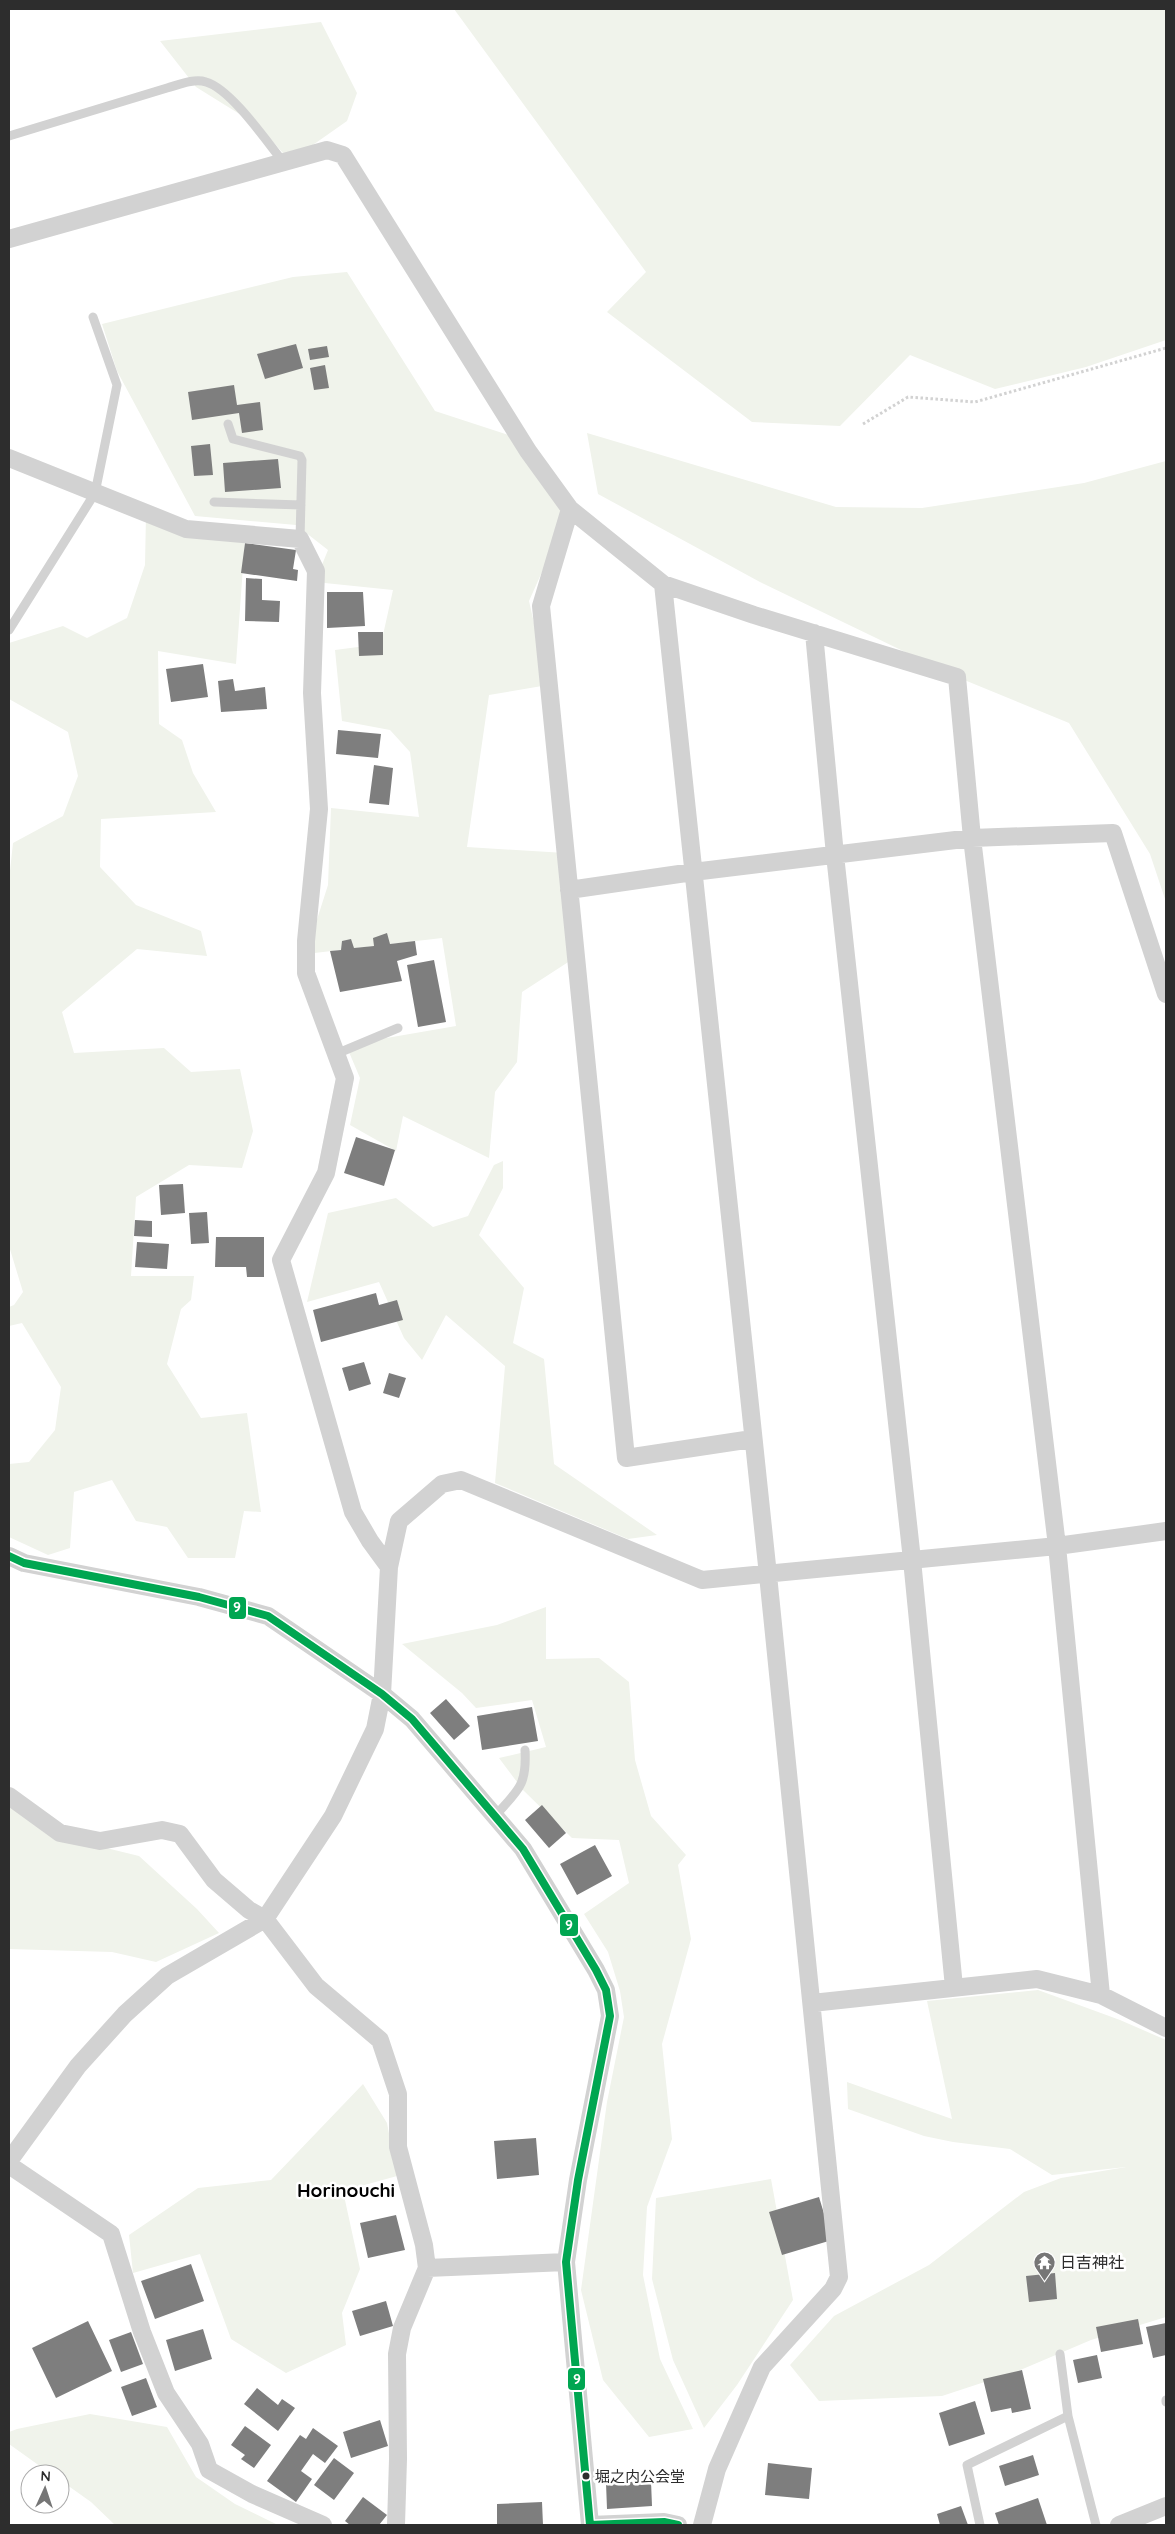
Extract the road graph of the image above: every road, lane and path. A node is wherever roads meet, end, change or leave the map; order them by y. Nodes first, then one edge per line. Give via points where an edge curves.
1 (9, 136) edge
2 (284, 163) junction
3 (9, 239) edge
4 (93, 317) dead end
5 (1166, 348) edge
6 (228, 424) dead end
7 (864, 424) dead end
8 (9, 457) edge
9 (95, 493) junction
10 (214, 502) dead end
11 (300, 505) junction
12 (570, 509) junction
13 (300, 538) junction
14 (663, 584) junction
15 (9, 630) edge
16 (814, 633) junction
17 (972, 838) junction
18 (835, 855) junction
19 (693, 872) junction
20 (569, 890) junction
21 (1166, 994) edge
22 (398, 1028) dead end
23 (336, 1054) junction
24 (752, 1439) junction
25 (1166, 1531) edge
26 (1057, 1546) junction
27 (9, 1556) edge
28 (912, 1560) junction
29 (389, 1567) junction
30 (768, 1575) junction
31 (382, 1694) junction
32 (525, 1750) dead end
33 (9, 1796) edge
34 (495, 1816) junction
35 (264, 1919) junction
36 (954, 1987) junction
37 (1101, 1995) junction
38 (812, 2002) junction
39 (1166, 2028) edge
40 (9, 2161) edge
41 (9, 2166) edge
42 (566, 2262) junction
43 (427, 2268) junction
44 (1060, 2354) dead end
45 (1068, 2416) junction
46 (1166, 2506) edge
47 (323, 2525) edge
48 (396, 2525) edge
49 (678, 2525) edge
50 (702, 2525) edge
51 (980, 2525) edge
52 (1096, 2525) edge
53 (1119, 2525) edge

1 - 2 lane via 167,88 206,82 227,95
2 - 3 street
2 - 12 street via 327,150 343,155 528,451
4 - 9 lane via 117,385
5 - 7 path via 974,402 908,397
6 - 11 lane via 233,439 300,456
8 - 9 street
9 - 13 street via 186,529
9 - 15 lane
10 - 11 lane
11 - 13 lane
12 - 14 street
12 - 20 street via 541,606
13 - 23 street via 316,571 312,693 319,810 306,972
14 - 16 street
14 - 19 street
16 - 17 street via 957,677
16 - 18 street
17 - 18 street
17 - 21 street via 1113,833
17 - 26 street
18 - 19 street
18 - 28 street
19 - 20 street
19 - 24 street
20 - 24 street via 626,1458
22 - 23 lane
23 - 29 street via 345,1078 326,1173 282,1260 353,1512
24 - 30 street
25 - 26 street
26 - 28 street
26 - 37 street
27 - 31 street via 24,1563 199,1597 268,1616
28 - 30 street
28 - 36 street
29 - 30 street via 399,1521 442,1484 461,1480 702,1580
29 - 31 street
30 - 38 street
31 - 34 street via 412,1720
31 - 35 street via 375,1728 333,1816
32 - 34 lane via 526,1772 518,1789
33 - 35 street via 60,1834 100,1841 162,1830 180,1834 214,1880
34 - 42 street via 523,1848 606,1990 610,2016 578,2180
35 - 40 street via 167,1976 125,2014 78,2066
35 - 43 street via 316,1986 380,2040 398,2094 398,2147
36 - 37 street via 1037,1979
36 - 38 street
37 - 39 street
38 - 50 street via 839,2277 834,2289 762,2367 717,2469
41 - 47 street via 111,2234 142,2332 166,2393 200,2444 209,2470 252,2494
42 - 43 street
42 - 49 street via 590,2525 664,2522
43 - 48 street via 402,2328 397,2354
44 - 45 lane
45 - 51 lane via 967,2465
45 - 52 lane
46 - 53 street

